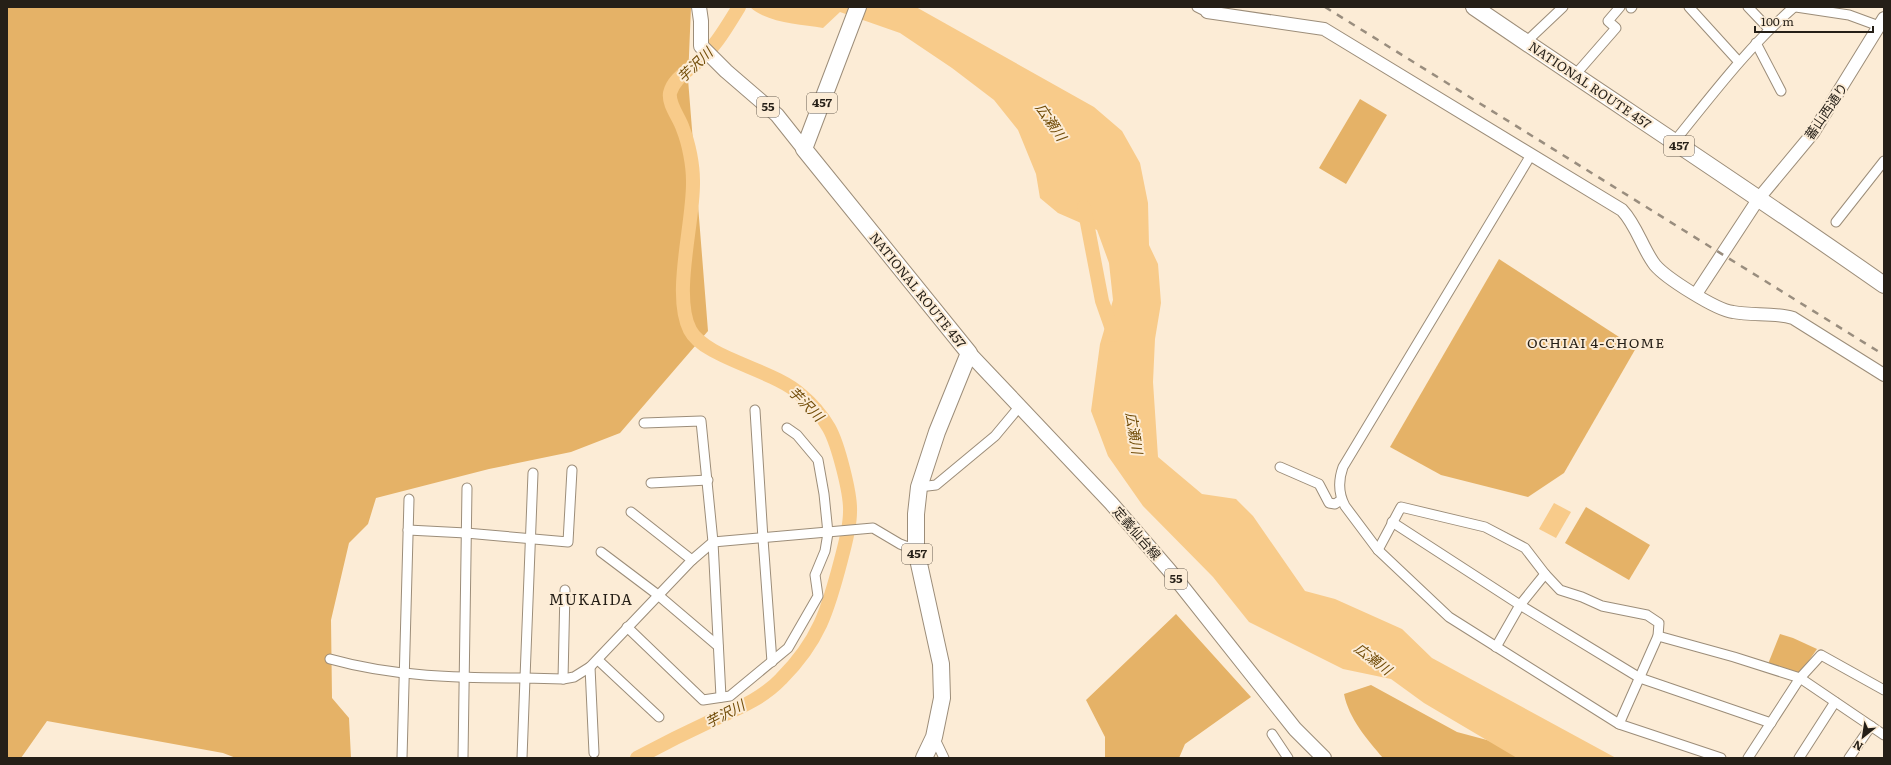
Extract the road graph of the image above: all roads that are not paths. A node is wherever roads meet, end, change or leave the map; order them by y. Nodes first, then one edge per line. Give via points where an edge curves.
1 (698, 7) edge
2 (858, 7) edge
3 (1564, 7) edge
4 (1620, 7) edge
5 (1689, 7) edge
6 (1748, 7) edge
7 (1795, 7) edge
8 (1480, 9) edge
9 (1202, 10) edge
10 (1882, 22) edge
11 (1769, 29) junction
12 (1526, 42) junction
13 (1756, 44) junction
14 (1739, 62) junction
15 (1575, 75) junction
16 (1781, 91) dead end
17 (1674, 142) junction
18 (804, 149) junction
19 (1531, 155) junction
20 (1884, 161) edge
21 (1759, 198) junction
22 (1836, 222) dead end
23 (1884, 285) edge
24 (1696, 294) junction
25 (969, 353) junction
26 (1884, 375) edge
27 (1020, 406) junction
28 (756, 410) dead end
29 (644, 423) dead end
30 (787, 428) dead end
31 (1280, 467) dead end
32 (572, 470) dead end
33 (533, 473) dead end
34 (708, 480) junction
35 (651, 483) dead end
36 (919, 487) junction
37 (467, 488) dead end
38 (409, 499) dead end
39 (1342, 500) junction
40 (631, 512) dead end
41 (1392, 522) junction
42 (408, 530) junction
43 (830, 532) junction
44 (466, 533) junction
45 (763, 539) junction
46 (531, 540) junction
47 (713, 542) junction
48 (916, 550) junction
49 (1378, 550) junction
50 (601, 552) dead end
51 (692, 560) junction
52 (1545, 574) junction
53 (565, 590) dead end
54 (658, 595) junction
55 (1520, 605) junction
56 (627, 627) junction
57 (1658, 636) junction
58 (718, 646) junction
59 (1496, 647) junction
60 (330, 660) dead end
61 (598, 660) junction
62 (772, 662) junction
63 (590, 667) junction
64 (405, 674) junction
65 (464, 678) junction
66 (525, 678) junction
67 (563, 678) junction
68 (1640, 678) junction
69 (1800, 678) junction
70 (1884, 690) edge
71 (721, 697) junction
72 (1836, 702) junction
73 (659, 717) dead end
74 (1771, 723) junction
75 (1619, 724) junction
76 (1871, 726) junction
77 (1272, 734) dead end
78 (1884, 735) edge
79 (934, 737) junction
80 (594, 752) dead end
81 (402, 758) edge
82 (463, 758) edge
83 (522, 758) edge
84 (924, 758) edge
85 (944, 758) edge
86 (1288, 758) edge
87 (1324, 758) edge
88 (1721, 758) edge
89 (1748, 758) edge
90 (1799, 758) edge
91 (1850, 758) edge

1 - 18 main road, 55 via 702,21 701,46 777,115
2 - 18 highway, 457
3 - 12 street
4 - 15 street via 1608,21 1616,28
5 - 14 street
6 - 11 street
7 - 10 street
7 - 11 street
8 - 12 highway, NATIONAL ROUTE 457 / 457
9 - 19 street via 1324,29
10 - 21 street, 蕃山西通り via 1813,133
11 - 13 street
12 - 15 highway, NATIONAL ROUTE 457 / 457
13 - 14 street
13 - 16 street
14 - 17 street
15 - 17 highway, NATIONAL ROUTE 457 / 457
17 - 21 highway, NATIONAL ROUTE 457 / 457
18 - 25 highway, NATIONAL ROUTE 457
19 - 24 street via 1622,210 1630,219 1654,264 1664,274
19 - 39 street via 1343,467 1339,477
20 - 22 street
21 - 23 highway, NATIONAL ROUTE 457 / 457
21 - 24 street, 蕃山西通り
24 - 26 street via 1721,309 1733,312 1782,314 1793,318
25 - 27 main road, 定義仙台線 / 55
25 - 36 highway, NATIONAL ROUTE 457 / 457 via 937,432
27 - 36 street via 995,436 936,485
27 - 87 main road, 定義仙台線 / 55 via 1164,564 1295,729
28 - 45 street
29 - 34 street via 702,421
30 - 43 street via 797,435 818,460
31 - 39 street via 1319,484 1329,503 1336,504
32 - 46 street via 568,542
33 - 46 street
34 - 35 street
34 - 47 street
36 - 48 highway, NATIONAL ROUTE 457 / 457
37 - 44 street
38 - 42 street
39 - 49 street
40 - 51 street
41 - 49 street
41 - 52 street via 1401,507 1485,527 1525,548
41 - 55 street
42 - 44 street
42 - 64 street
43 - 45 street
43 - 48 street via 873,528
43 - 62 street via 815,575 818,596 788,648
44 - 46 street
44 - 65 street
45 - 47 street
45 - 62 street
46 - 66 street
47 - 51 street
47 - 58 street
48 - 79 highway, NATIONAL ROUTE 457 / 457 via 941,664 942,698
49 - 59 street via 1449,617
50 - 54 street
51 - 54 street
52 - 55 street
52 - 57 street via 1560,590 1602,606 1647,615 1659,623
53 - 67 street
54 - 56 street
54 - 58 street
55 - 59 street
55 - 68 street
56 - 61 street
56 - 71 street via 703,700
57 - 68 street
57 - 69 street
58 - 71 street
59 - 75 street
60 - 64 street
61 - 63 street
61 - 73 street
62 - 71 street via 730,696
63 - 67 street via 574,676
63 - 80 street
64 - 65 street
64 - 81 street
65 - 66 street
65 - 82 street
66 - 67 street
66 - 83 street
68 - 74 street
68 - 75 street
69 - 70 street via 1822,655
69 - 72 street
69 - 74 street
72 - 76 street
72 - 90 street
74 - 89 street
75 - 88 street
76 - 78 street
76 - 91 street
77 - 86 street
79 - 84 highway, NATIONAL ROUTE 457 / 457
79 - 85 street

